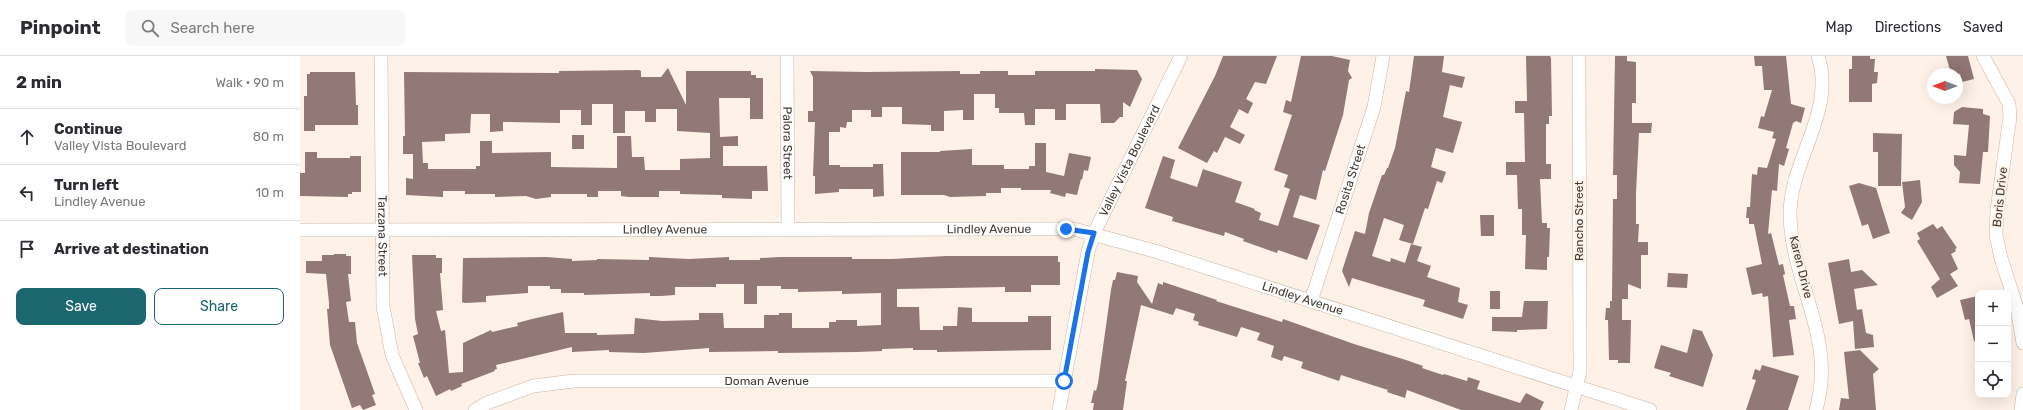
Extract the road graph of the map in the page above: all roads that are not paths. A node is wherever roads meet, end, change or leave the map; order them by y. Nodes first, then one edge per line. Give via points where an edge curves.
1 (381, 56) edge
2 (787, 56) edge
3 (1181, 56) edge
4 (1383, 56) edge
5 (1579, 56) edge
6 (1818, 56) edge
7 (1983, 56) edge
8 (788, 229) junction
9 (300, 230) edge
10 (381, 230) junction
11 (1094, 233) junction
12 (1311, 301) junction
13 (2023, 343) edge
14 (1064, 381) junction
15 (1577, 386) junction
16 (2023, 394) edge
17 (416, 410) edge
18 (475, 410) edge
19 (1060, 410) edge
20 (1571, 410) edge
21 (1650, 410) edge
22 (1816, 410) edge
23 (2021, 410) edge

1 - 10 street, Tarzana Street
2 - 8 street, Palora Street
3 - 11 street, Valley Vista Boulevard
4 - 12 street, Rosita Street via 1374,107
5 - 15 street, Rancho Street via 1580,372
6 - 22 street, Karen Drive via 1822,91 1817,120 1793,189 1790,214 1793,242 1819,335 1823,364
7 - 13 street, Boris Drive via 2009,104 2010,117 1996,210 1996,235 2017,308
8 - 10 street, Lindley Avenue
8 - 11 street, Lindley Avenue via 1066,229
9 - 10 street, Lindley Avenue
10 - 17 street, Tarzana Street via 383,306 392,355
11 - 12 street, Lindley Avenue
11 - 14 street, Valley Vista Boulevard via 1088,252
12 - 15 street, Lindley Avenue
14 - 18 street, Doman Avenue via 574,381 533,386
14 - 19 street, Valley Vista Boulevard
15 - 20 street
15 - 21 street, Lindley Avenue
16 - 23 street

